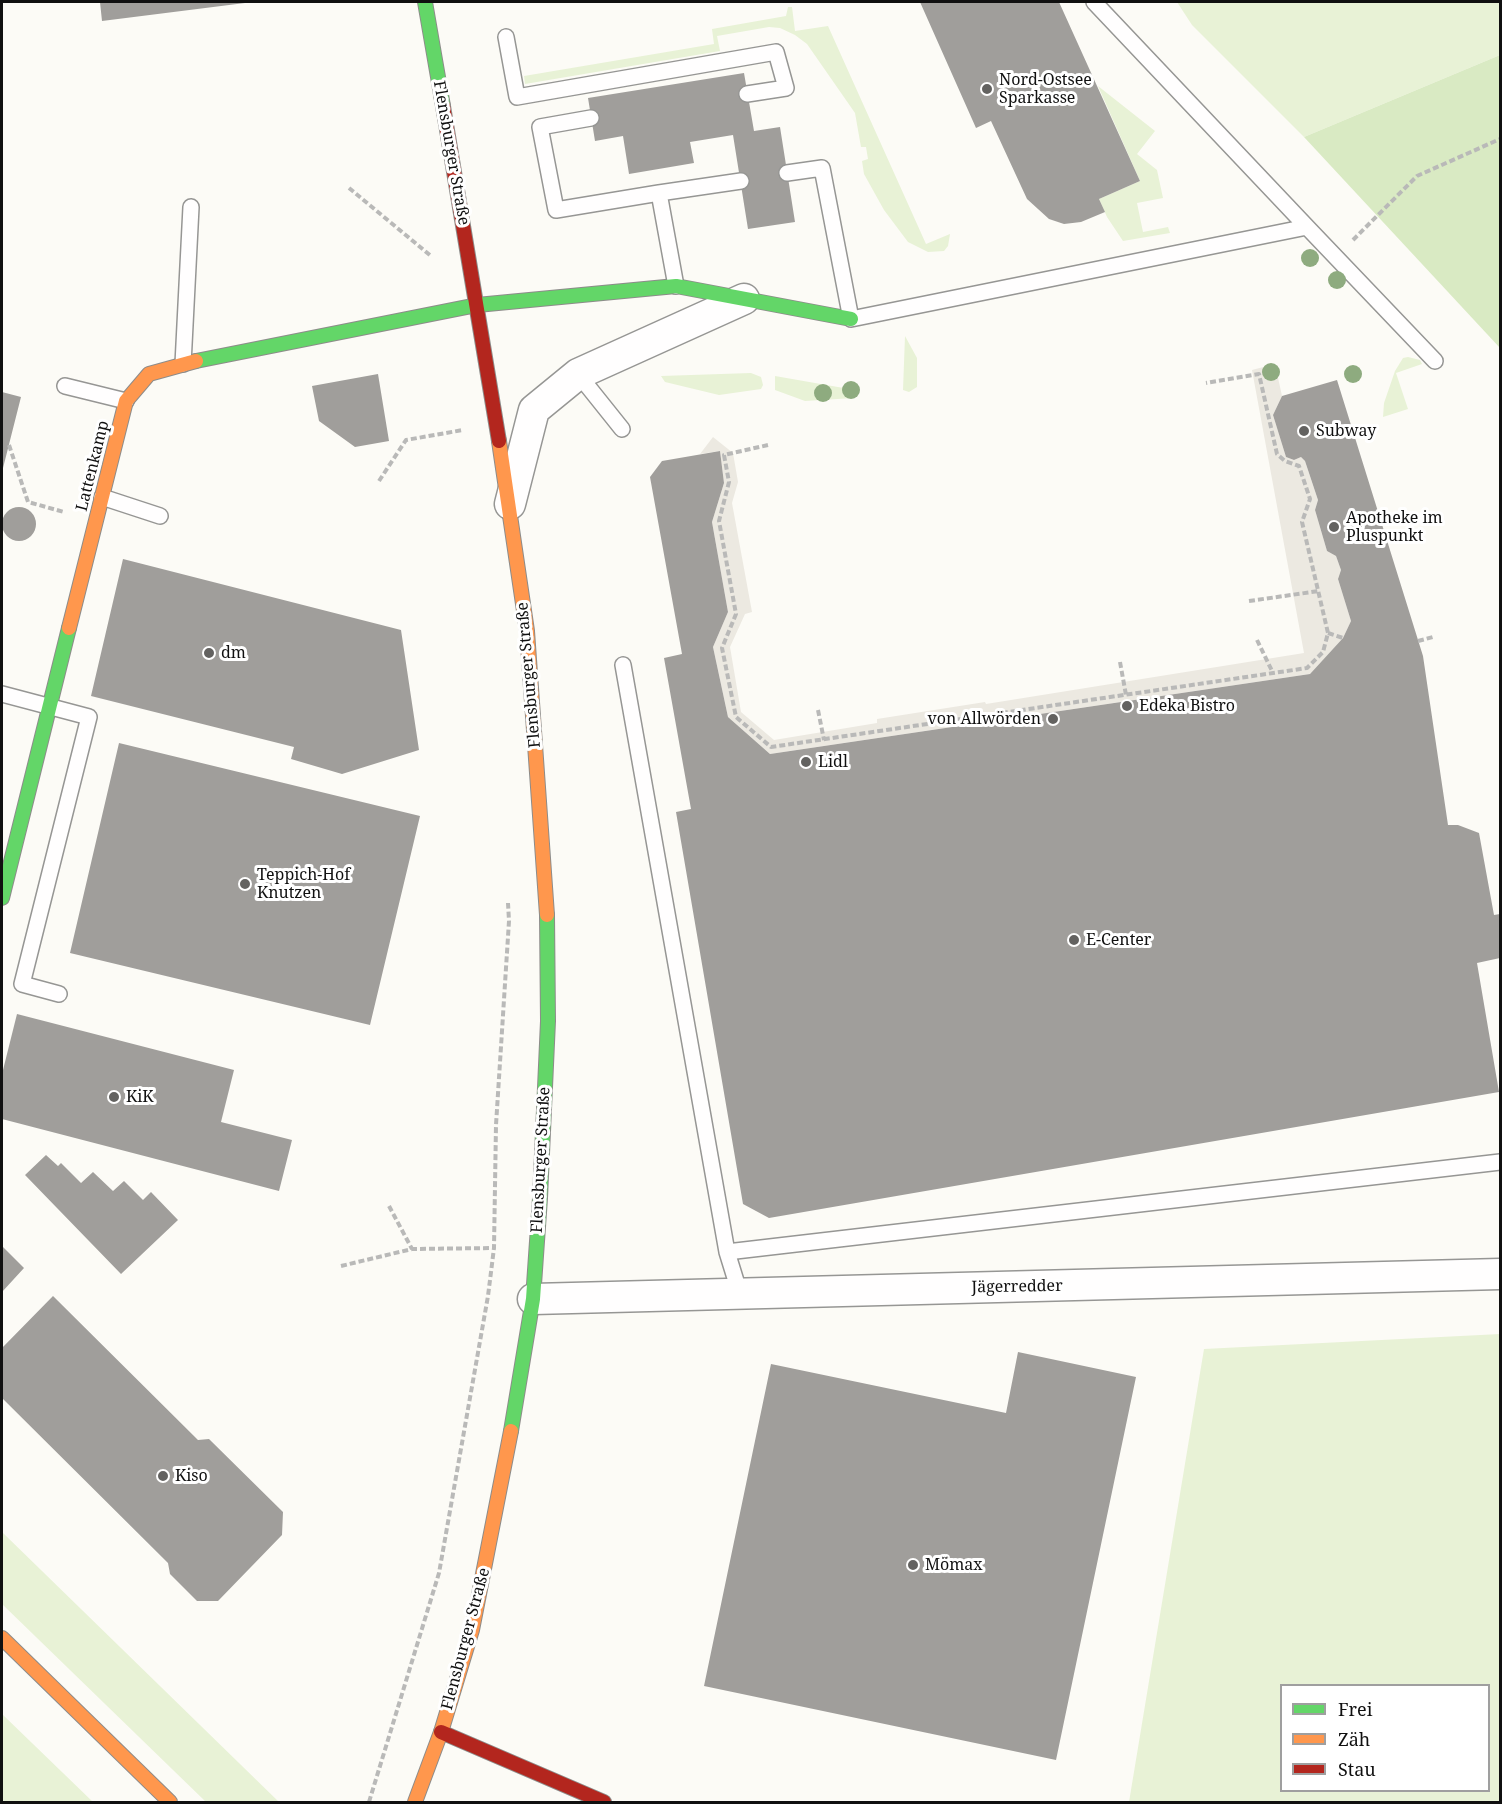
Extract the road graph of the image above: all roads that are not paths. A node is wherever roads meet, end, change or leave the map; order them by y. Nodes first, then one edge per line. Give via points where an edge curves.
1 (425, 2) edge
2 (1094, 2) edge
3 (506, 37) dead end
4 (747, 94) dead end
5 (591, 118) dead end
6 (787, 173) dead end
7 (741, 181) dead end
8 (659, 194) junction
9 (192, 207) dead end
10 (1307, 227) junction
11 (676, 286) junction
12 (744, 299) junction
13 (477, 306) junction
14 (851, 319) junction
15 (1435, 361) dead end
16 (183, 364) junction
17 (578, 374) junction
18 (65, 386) dead end
19 (126, 401) junction
20 (622, 429) dead end
21 (102, 497) junction
22 (510, 504) junction
23 (160, 516) dead end
24 (623, 665) dead end
25 (2, 694) edge
26 (50, 706) junction
27 (2, 898) edge
28 (59, 994) dead end
29 (1500, 1162) edge
30 (727, 1252) junction
31 (1500, 1274) edge
32 (740, 1294) junction
33 (533, 1299) junction
34 (2, 1638) edge
35 (441, 1732) junction
36 (170, 1803) edge
37 (415, 1803) edge
38 (604, 1803) edge

1 - 13 street, Flensburger Straße
2 - 10 lane
3 - 4 lane via 517,97 776,52 786,87
5 - 8 lane via 540,127 556,210
6 - 14 lane via 822,168
7 - 8 lane
8 - 11 lane
9 - 16 lane
10 - 14 lane
10 - 15 lane
11 - 12 street
11 - 13 street
12 - 14 street
12 - 17 street, Flensburger Straße
13 - 16 street, Lattenkamp
13 - 22 street, Flensburger Straße
16 - 19 street, Lattenkamp via 149,374
17 - 20 lane
17 - 22 street, Flensburger Straße via 534,410
18 - 19 lane
19 - 21 street, Lattenkamp
21 - 23 lane
21 - 26 street, Lattenkamp
22 - 33 street, Flensburger Straße via 526,631 547,915 548,1021
24 - 30 lane
25 - 26 lane
26 - 27 street, Lattenkamp
26 - 28 lane via 89,717 22,984
29 - 30 lane
30 - 32 lane
31 - 32 street, Jägerredder
32 - 33 street, Jägerredder
33 - 35 street, Flensburger Straße via 503,1479 472,1630
34 - 36 street
35 - 37 street, Flensburger Straße
35 - 38 street

